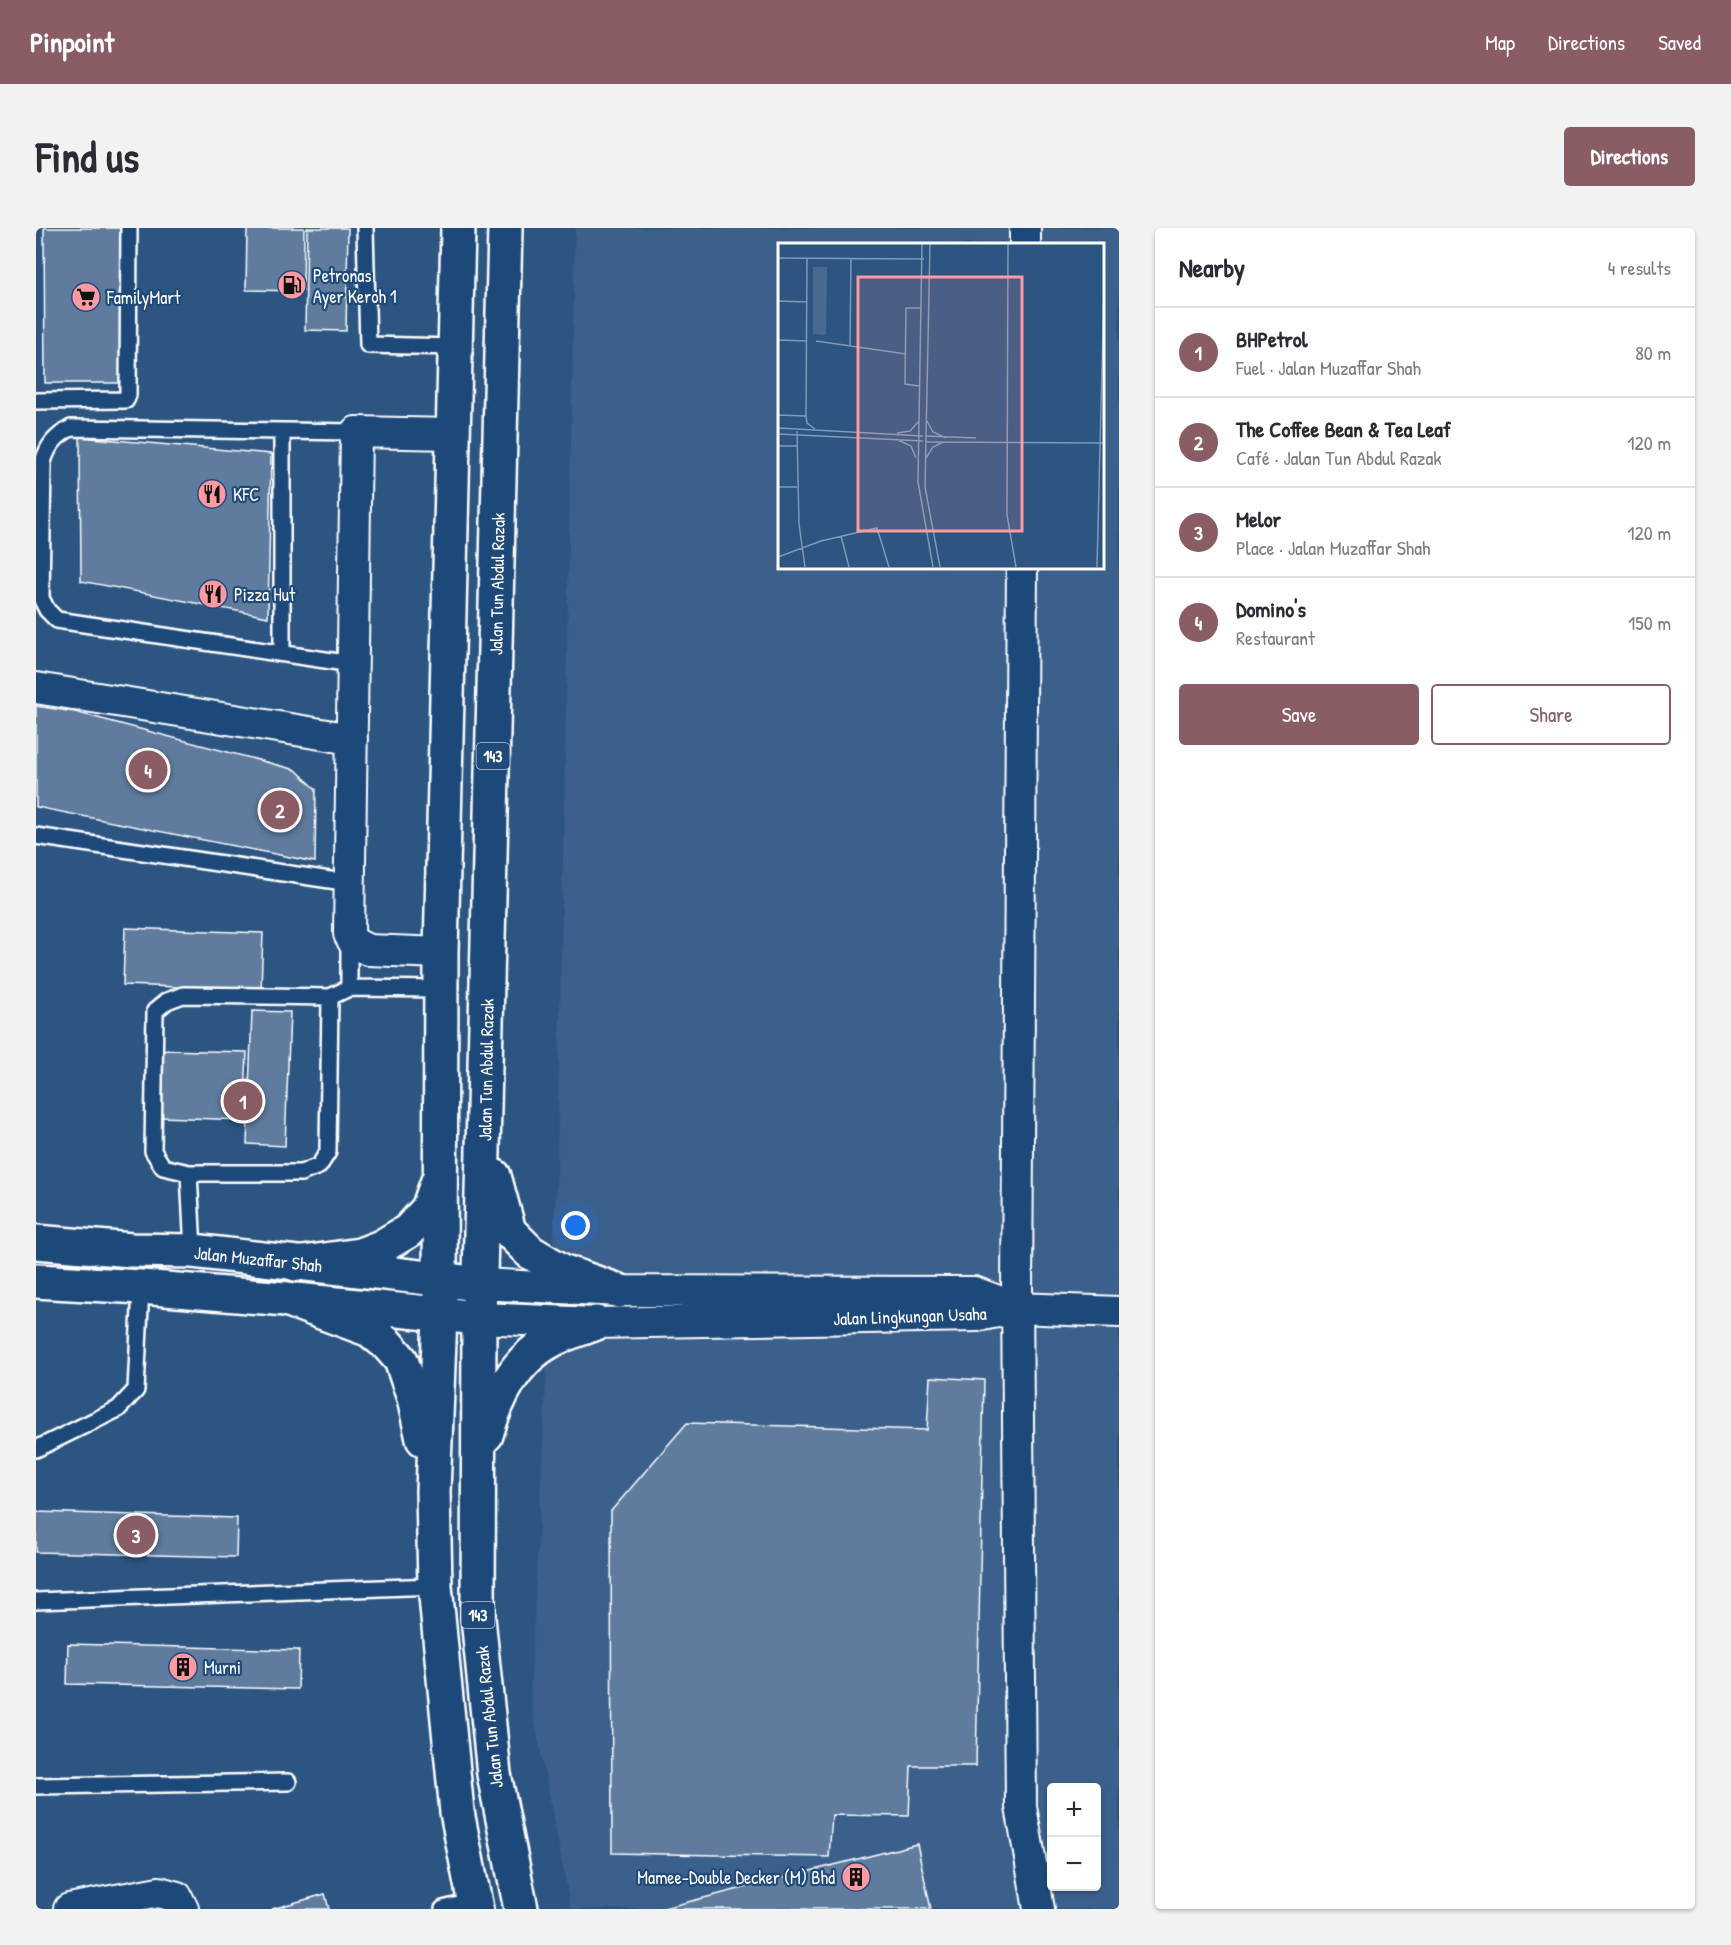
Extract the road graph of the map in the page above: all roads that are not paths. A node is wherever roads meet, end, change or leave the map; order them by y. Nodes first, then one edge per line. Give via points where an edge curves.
1 (129, 228) edge
2 (365, 228) edge
3 (458, 228) edge
4 (505, 228) edge
5 (455, 347) junction
6 (36, 401) edge
7 (282, 431) junction
8 (356, 432) junction
9 (452, 434) junction
10 (1022, 568) edge
11 (282, 653) junction
12 (352, 664) junction
13 (36, 688) edge
14 (351, 739) junction
15 (36, 836) edge
16 (350, 883) junction
17 (349, 934) junction
18 (441, 953) junction
19 (349, 988) junction
20 (441, 989) junction
21 (330, 997) junction
22 (485, 1103) junction
23 (442, 1172) junction
24 (189, 1173) junction
25 (36, 1242) edge
26 (193, 1251) junction
27 (296, 1264) junction
28 (440, 1280) junction
29 (36, 1281) edge
30 (480, 1284) junction
31 (141, 1287) junction
32 (619, 1292) junction
33 (286, 1299) junction
34 (1017, 1308) junction
35 (1119, 1312) edge
36 (440, 1315) junction
37 (479, 1318) junction
38 (596, 1323) junction
39 (36, 1449) edge
40 (479, 1457) junction
41 (433, 1491) junction
42 (435, 1586) junction
43 (36, 1601) edge
44 (288, 1782) dead end
45 (36, 1786) edge
46 (475, 1905) edge
47 (69, 1909) edge
48 (183, 1909) edge
49 (443, 1909) edge
50 (521, 1909) edge
51 (1039, 1909) edge

1 - 6 lane via 126,400
2 - 5 lane via 368,345
3 - 5 main road, 143
4 - 22 main road, Jalan Tun Abdul Razak / 143
5 - 9 main road, 143
7 - 8 lane
7 - 11 lane
7 - 11 lane via 71,428 59,434 43,462 41,598 57,620
8 - 9 street
8 - 12 street
9 - 18 main road, 143
10 - 34 street
11 - 12 lane
12 - 14 street
13 - 14 street
14 - 16 street
15 - 16 lane
16 - 17 street
17 - 18 street via 368,950
17 - 19 lane
18 - 20 main road, 143
19 - 20 lane
19 - 21 lane
20 - 23 main road, 143
21 - 24 lane via 328,1152 319,1166 301,1173
21 - 24 lane via 183,995 155,1011 153,1152 163,1167
22 - 30 main road, Jalan Tun Abdul Razak / 143
22 - 32 main road via 494,1181 508,1232 530,1252 562,1271
23 - 27 main road via 428,1209 408,1232 360,1255
23 - 28 main road, 143
24 - 26 lane
25 - 26 main road, Jalan Muzaffar Shah
26 - 27 main road, Jalan Muzaffar Shah
27 - 28 main road, Jalan Muzaffar Shah
28 - 30 main road, Jalan Muzaffar Shah
28 - 36 main road, 143
29 - 31 main road, Jalan Muzaffar Shah
30 - 32 street, Jalan Lingkungan Usaha
30 - 37 main road, Jalan Tun Abdul Razak / 143
31 - 33 main road, Jalan Muzaffar Shah
31 - 39 lane via 136,1389 118,1408
32 - 34 street, Jalan Lingkungan Usaha via 974,1292
33 - 36 main road, Jalan Muzaffar Shah
33 - 41 main road via 370,1330 401,1359 414,1398
34 - 35 street
34 - 38 street, Jalan Lingkungan Usaha via 977,1316
34 - 51 street via 1021,1807
36 - 37 main road, Jalan Muzaffar Shah
36 - 41 main road, 143
37 - 38 street, Jalan Lingkungan Usaha
37 - 40 main road, Jalan Tun Abdul Razak / 143
38 - 40 main road via 530,1354 513,1373 494,1408
40 - 50 main road, Jalan Tun Abdul Razak / 143 via 478,1618 494,1774
41 - 42 main road, 143
42 - 43 lane
42 - 46 main road, 143 via 457,1812
44 - 45 lane
46 - 49 lane
47 - 48 street via 159,1892 177,1898

